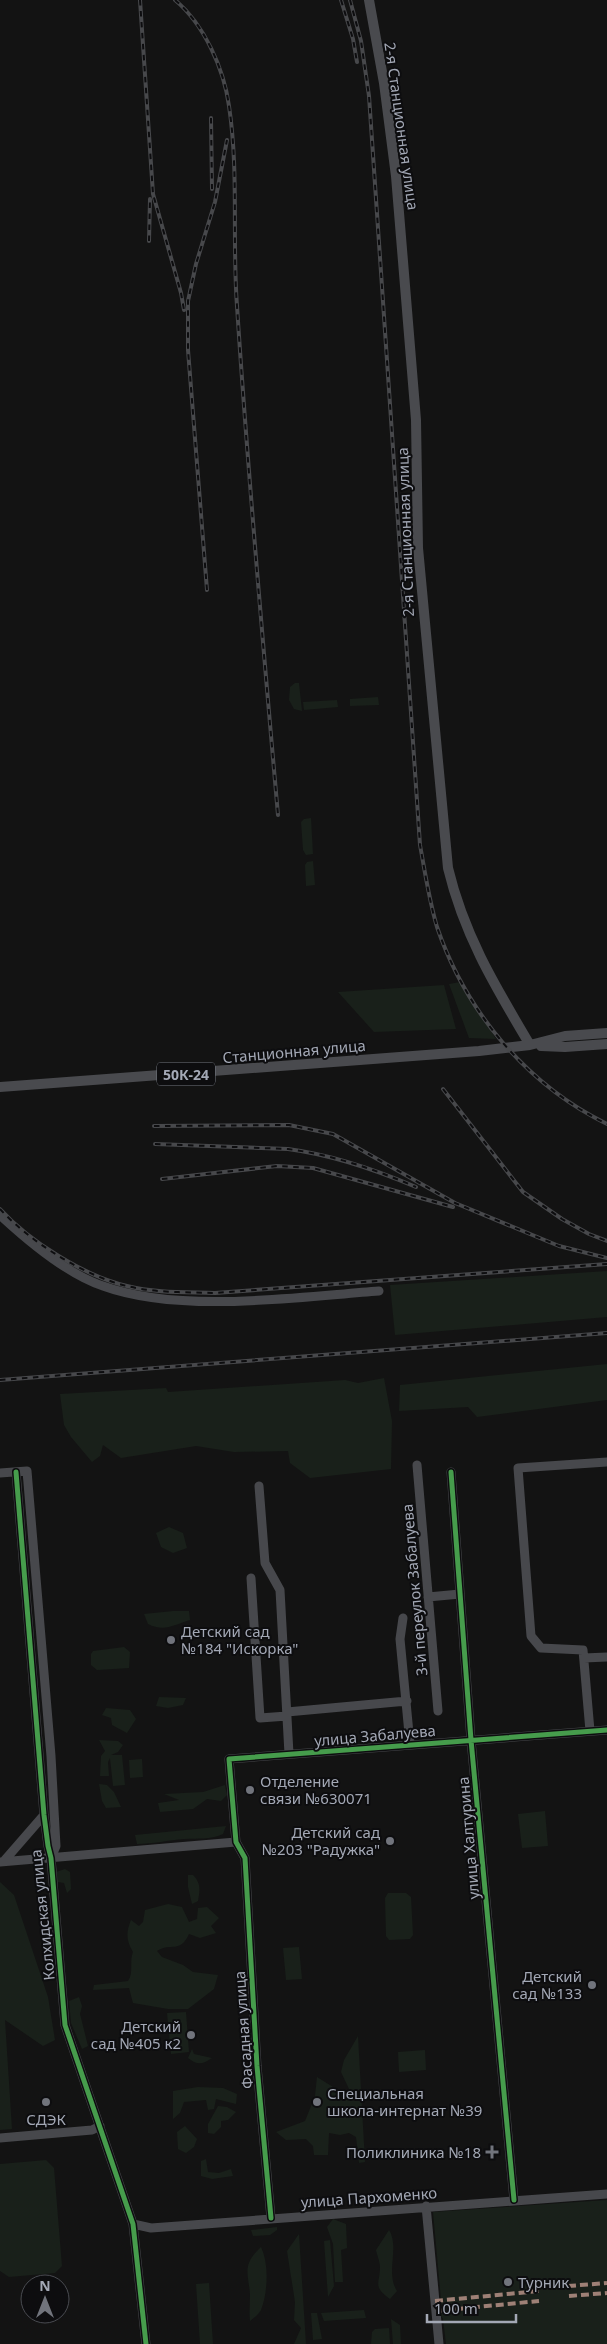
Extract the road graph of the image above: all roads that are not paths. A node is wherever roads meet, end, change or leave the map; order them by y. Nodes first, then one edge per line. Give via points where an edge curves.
1 (369, 0) edge
2 (607, 1033) edge
3 (607, 1044) edge
4 (530, 1045) junction
5 (0, 1087) edge
6 (0, 1215) edge
7 (379, 1291) dead end
8 (607, 1462) edge
9 (417, 1466) dead end
10 (16, 1472) junction
11 (451, 1472) dead end
12 (0, 1473) edge
13 (259, 1486) dead end
14 (251, 1578) dead end
15 (460, 1594) junction
16 (428, 1597) junction
17 (403, 1618) dead end
18 (607, 1657) edge
19 (584, 1658) junction
20 (407, 1701) junction
21 (438, 1711) dead end
22 (287, 1714) junction
23 (607, 1730) edge
24 (590, 1731) junction
25 (471, 1740) junction
26 (410, 1744) junction
27 (289, 1754) junction
28 (44, 1815) junction
29 (236, 1842) junction
30 (51, 1858) junction
31 (2, 1862) edge
32 (100, 2126) junction
33 (0, 2138) edge
34 (607, 2194) edge
35 (514, 2200) junction
36 (426, 2206) junction
37 (271, 2218) junction
38 (133, 2224) junction
39 (146, 2344) edge
40 (439, 2344) edge

1 - 4 main road, 2-я Станционная улица via 396,176 416,420 418,548 448,868 456,902 472,942
2 - 4 main road, Станционная улица / 50К-24 via 565,1036
3 - 4 main road, Станционная улица / 50К-24
4 - 5 main road, Станционная улица / 50К-24
6 - 7 street via 23,1237 76,1273 101,1286 135,1296 196,1301
8 - 19 street via 518,1468 530,1636 542,1648 583,1650
9 - 16 street, 3-й переулок Забалуева
10 - 12 street
10 - 28 street, Колхидская улица
10 - 30 street, Колхидская улица via 27,1471 51,1756 56,1846
11 - 15 street, улица Халтурина
13 - 22 street via 265,1563 280,1590
14 - 22 street via 260,1718
15 - 16 street
15 - 25 street, улица Халтурина
16 - 21 street, 3-й переулок Забалуева
17 - 20 street via 400,1639
18 - 19 street
19 - 24 street
20 - 22 street
20 - 26 street
22 - 27 street
23 - 24 street, улица Забалуева
24 - 25 street, улица Забалуева
25 - 26 street, улица Забалуева
25 - 35 street, улица Халтурина
26 - 27 street, улица Забалуева
27 - 29 street, улица Забалуева via 229,1759
28 - 30 street, Колхидская улица
28 - 31 street
29 - 30 street
29 - 37 street, Фасадная улица via 245,1858
30 - 31 street
30 - 32 street, Колхидская улица via 65,2025
32 - 33 street via 92,2130
32 - 38 street, Колхидская улица
34 - 35 street, улица Пархоменко
35 - 36 street, улица Пархоменко
36 - 37 street, улица Пархоменко
36 - 40 street
37 - 38 street, улица Пархоменко via 151,2228
38 - 39 street, Колхидская улица

